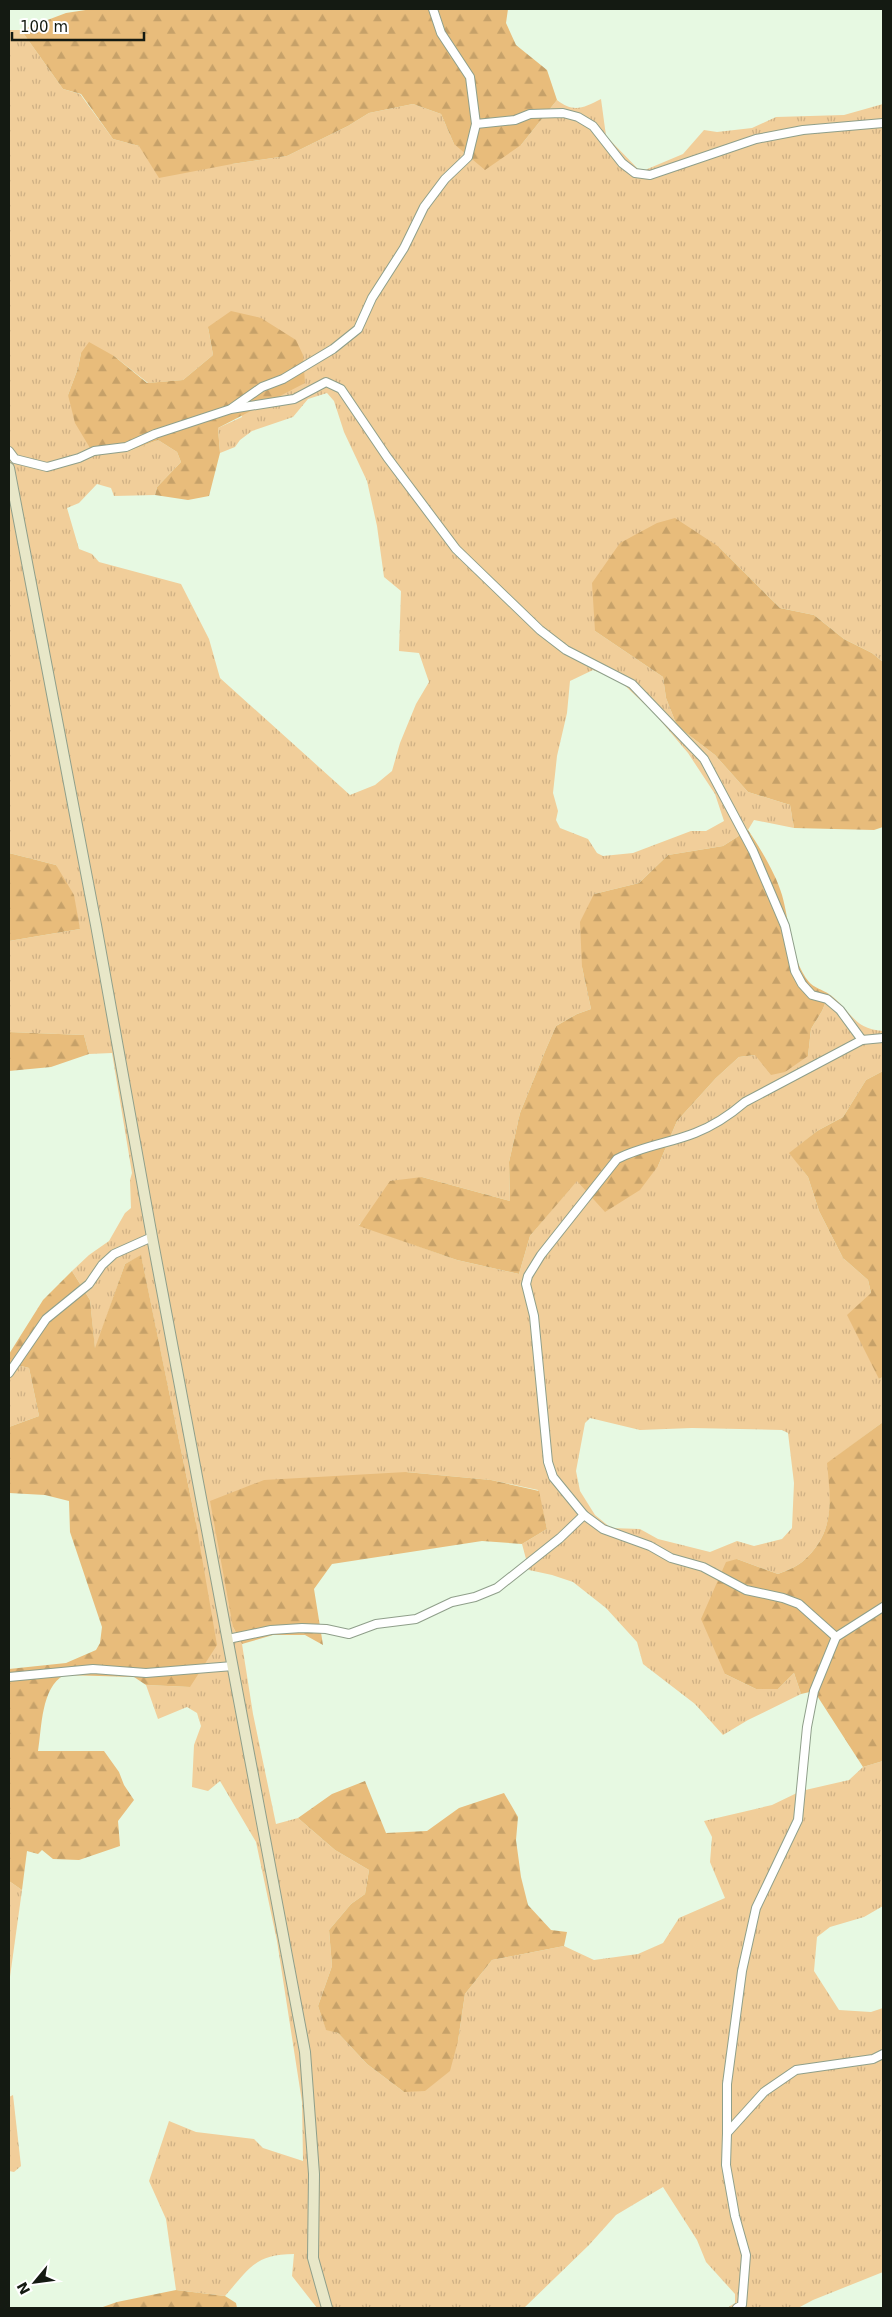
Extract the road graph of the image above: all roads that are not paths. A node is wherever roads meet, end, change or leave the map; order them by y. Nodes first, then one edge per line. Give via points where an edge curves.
1 (434, 9) edge
2 (883, 122) edge
3 (476, 124) junction
4 (231, 409) junction
5 (9, 451) edge
6 (9, 468) edge
7 (883, 1038) edge
8 (862, 1040) junction
9 (152, 1237) junction
10 (9, 1373) edge
11 (584, 1515) junction
12 (883, 1607) edge
13 (836, 1637) junction
14 (228, 1640) junction
15 (233, 1666) junction
16 (9, 1677) edge
17 (883, 2054) edge
18 (727, 2134) junction
19 (327, 2308) edge
20 (737, 2308) edge

1 - 3 street via 441,33 470,77
2 - 3 street via 803,130 756,139 650,175 634,173 593,126 578,117 530,114 515,120
3 - 4 street via 468,157 424,206 404,248 372,298 358,330 333,349 283,379 262,387
4 - 5 street via 154,434 126,447 94,451 47,467 15,458
4 - 8 street via 294,399 326,382 341,389 456,549 540,630 566,650 632,684 704,759 753,851 785,926 795,971 802,984 812,995 827,999 840,1010
6 - 9 street
7 - 8 street
8 - 11 street via 744,1102 732,1113 696,1133 617,1159 528,1276 526,1284 534,1316 548,1462 553,1477
9 - 10 street via 114,1254 102,1265 89,1284 46,1319
9 - 14 street
11 - 13 street via 603,1530 703,1568 746,1590 799,1604
11 - 14 street via 497,1588 452,1602 416,1618 376,1624 349,1634 302,1628 271,1630
12 - 13 street
13 - 18 street via 814,1691 807,1727 798,1820 756,1908 742,1971 728,2074
14 - 15 street
15 - 16 street via 146,1673 93,1669
15 - 19 street via 305,2052 314,2174 313,2258
17 - 18 street via 873,2059 796,2070 764,2092
18 - 20 street via 726,2166 746,2255 742,2305

